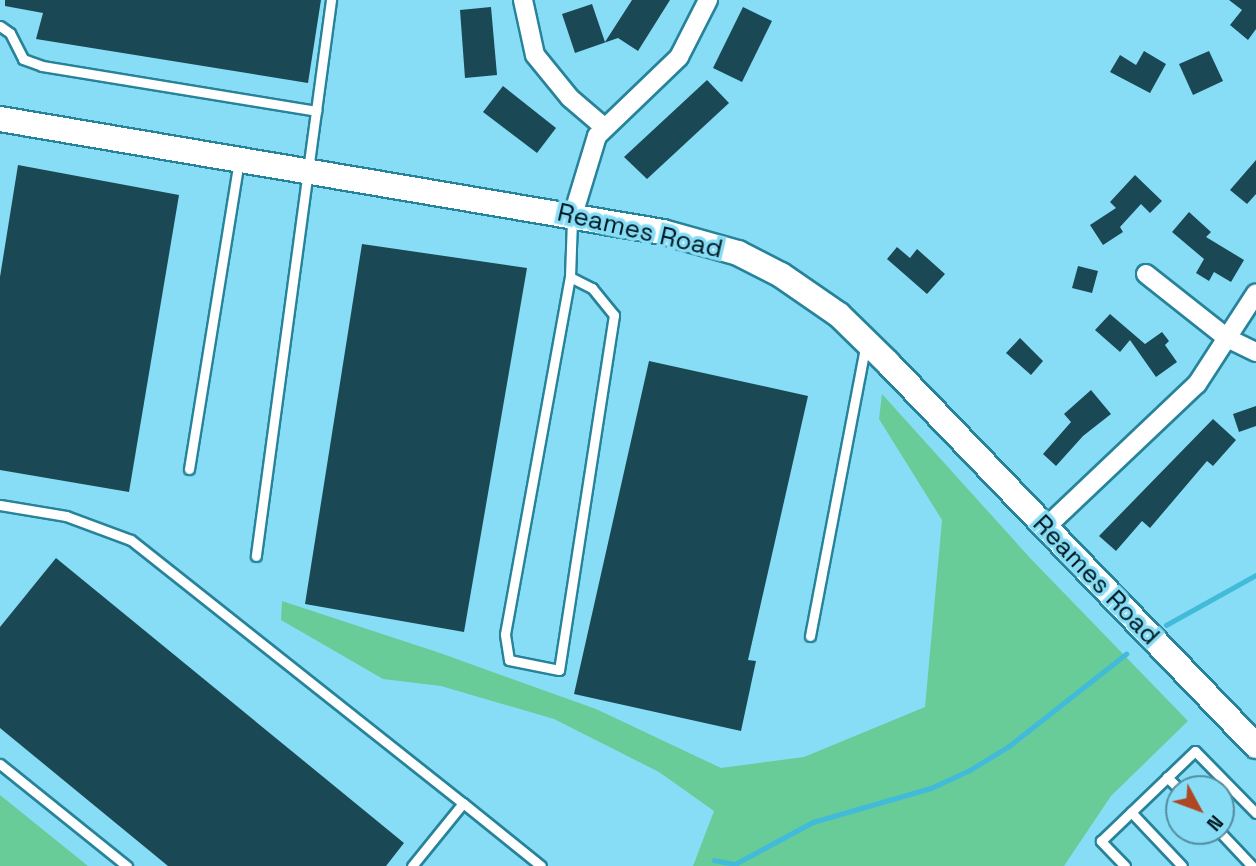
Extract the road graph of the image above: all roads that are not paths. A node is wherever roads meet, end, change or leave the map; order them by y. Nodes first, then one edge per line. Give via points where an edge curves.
1 (331, 0) edge
2 (523, 0) edge
3 (708, 0) edge
4 (0, 26) edge
5 (316, 111) junction
6 (0, 119) edge
7 (604, 127) junction
8 (239, 159) junction
9 (306, 170) junction
10 (573, 215) junction
11 (1146, 274) dead end
12 (570, 277) junction
13 (1256, 293) edge
14 (1227, 338) junction
15 (866, 342) junction
16 (1256, 352) edge
17 (189, 469) dead end
18 (0, 505) edge
19 (1045, 528) junction
20 (256, 556) dead end
21 (810, 636) dead end
22 (1256, 746) edge
23 (0, 764) edge
24 (1169, 775) edge
25 (1219, 775) edge
26 (1165, 779) edge
27 (1235, 792) edge
28 (463, 803) junction
29 (1131, 812) junction
30 (1256, 813) edge
31 (1232, 845) edge
32 (127, 866) edge
33 (412, 866) edge
34 (541, 866) edge
35 (1125, 866) edge
36 (1182, 866) edge
37 (1252, 866) edge

1 - 5 lane
2 - 7 street via 535,55 570,98
3 - 7 street via 679,57
4 - 5 lane via 10,33 23,59 42,66
5 - 9 lane
6 - 8 main road, Reames Road
7 - 10 street via 587,157
8 - 9 main road, Reames Road
8 - 17 lane
9 - 10 main road, Reames Road
9 - 20 lane
10 - 12 lane
10 - 15 main road, Reames Road via 663,232 738,253 821,301
11 - 14 street
12 - 12 lane via 505,634 509,660 559,670 614,315 592,288
13 - 14 street
14 - 16 street
14 - 19 street via 1197,384
15 - 19 main road, Reames Road
15 - 21 lane
18 - 28 lane via 66,516 131,540
19 - 22 main road, Reames Road
23 - 32 lane
24 - 25 lane via 1195,751
26 - 29 lane
27 - 30 lane
28 - 33 lane
28 - 34 lane
29 - 35 lane via 1101,841
29 - 36 lane
31 - 37 lane

